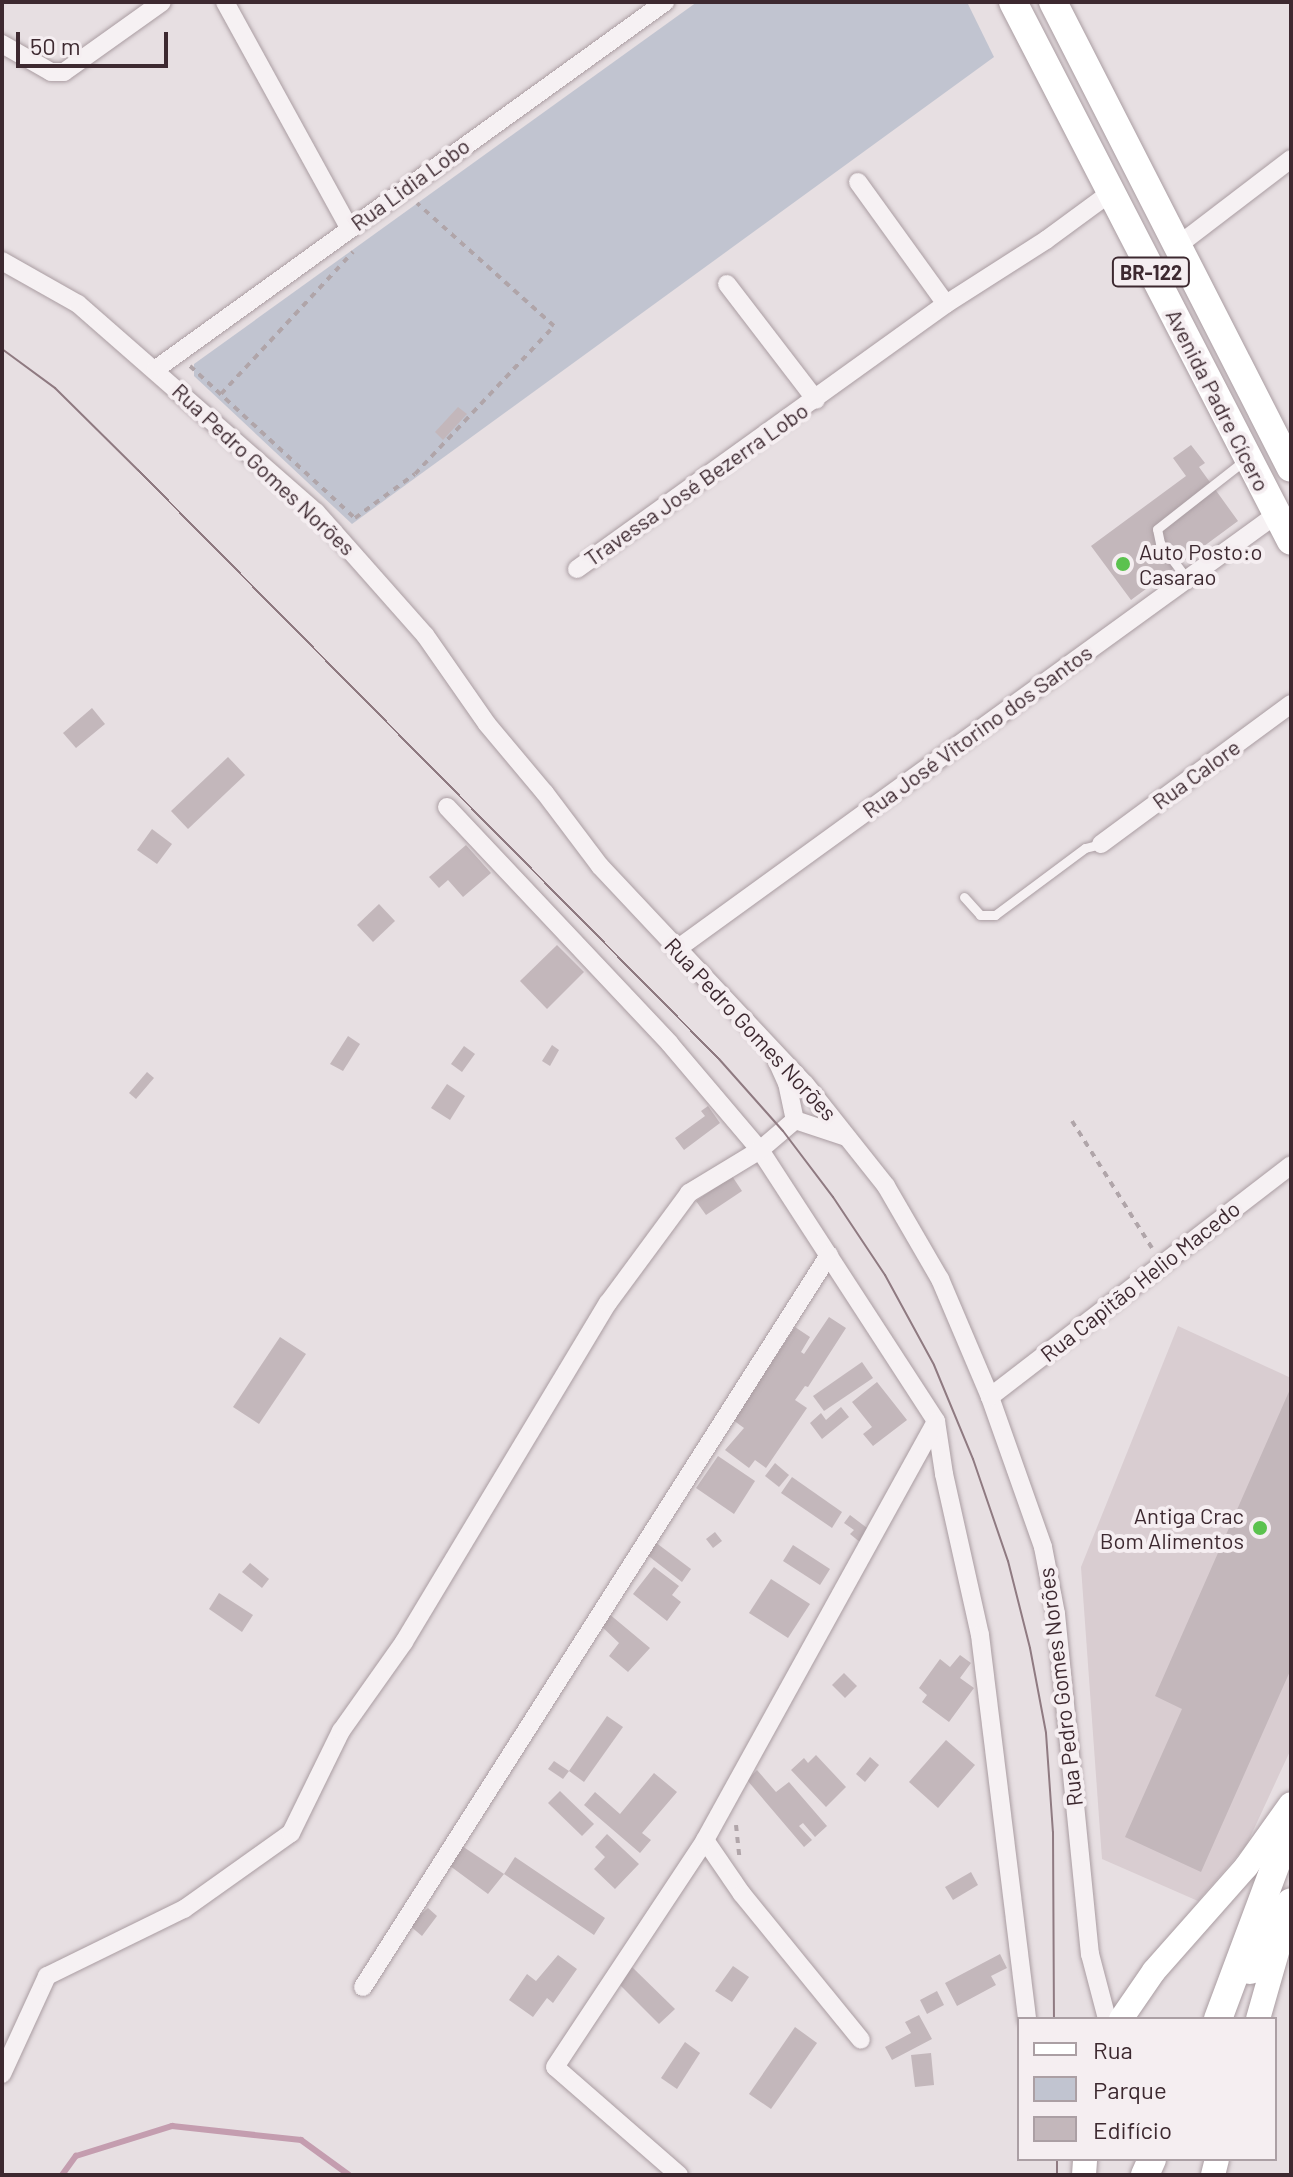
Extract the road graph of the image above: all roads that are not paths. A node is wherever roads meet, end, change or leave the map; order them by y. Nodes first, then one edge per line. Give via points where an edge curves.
1 (225, 2) edge
2 (665, 2) edge
3 (1013, 2) edge
4 (1053, 2) edge
5 (155, 4) edge
6 (2, 44) edge
7 (1291, 159) edge
8 (858, 182) dead end
9 (1110, 193) junction
10 (349, 228) junction
11 (1176, 247) junction
12 (2, 261) edge
13 (727, 284) dead end
14 (946, 304) junction
15 (156, 369) junction
16 (816, 400) junction
17 (1248, 458) junction
18 (1291, 468) edge
19 (1277, 514) junction
20 (1291, 541) edge
21 (577, 569) dead end
22 (1187, 579) junction
23 (1291, 704) edge
24 (447, 807) dead end
25 (1101, 844) joint
26 (964, 897) dead end
27 (677, 949) junction
28 (773, 1052) junction
29 (795, 1120) junction
30 (852, 1139) junction
31 (760, 1150) junction
32 (1291, 1165) edge
33 (829, 1255) junction
34 (990, 1397) junction
35 (936, 1421) junction
36 (1291, 1804) edge
37 (1291, 1824) edge
38 (705, 1840) junction
39 (1291, 1903) edge
40 (363, 1987) dead end
41 (1027, 2017) edge
42 (1106, 2017) edge
43 (1122, 2017) edge
44 (1220, 2017) edge
45 (1220, 2017) edge
46 (1259, 2017) edge
47 (861, 2040) dead end
48 (2, 2074) edge
49 (679, 2175) edge

1 - 10 street
2 - 10 street, Rua Lidia Lobo
3 - 9 highway, Avenida Padre Cícero / BR-122
4 - 11 highway, Avenida Padre Cícero / BR-122
5 - 6 street via 64,72 51,72
7 - 11 street
8 - 14 street
9 - 14 street, Travessa José Bezerra Lobo
9 - 17 highway, Avenida Padre Cícero / BR-122
10 - 15 street, Rua Lidia Lobo
11 - 18 highway, Avenida Padre Cícero / BR-122
12 - 15 street, Rua Pedro Gomes Norões via 78,304
13 - 16 street, Travessa José Bezerra Lobo
14 - 16 street, Travessa José Bezerra Lobo
15 - 27 street, Rua Pedro Gomes Norões via 266,465 360,559 425,635 487,724 600,866
16 - 21 street, Travessa José Bezerra Lobo
17 - 19 highway, Avenida Padre Cícero / BR-122
17 - 22 lane via 1160,523 1160,543
19 - 20 highway, Avenida Padre Cícero / BR-122
19 - 22 street, Rua José Vitorino dos Santos
22 - 27 street, Rua José Vitorino dos Santos
23 - 25 street, Rua Calore
24 - 31 street via 670,1044
25 - 26 lane via 1085,848 995,915 980,915
27 - 28 street, Rua Pedro Gomes Norões
28 - 29 street
28 - 30 street, Rua Pedro Gomes Norões
29 - 30 street
29 - 31 street
30 - 34 street, Rua Pedro Gomes Norões via 933,1267
31 - 33 street
31 - 48 street via 689,1193 608,1303 404,1642 341,1731 291,1833 184,1909 47,1976
32 - 34 street, Rua Capitão Helio Macedo
33 - 35 street
33 - 40 street
34 - 42 street, Rua Pedro Gomes Norões via 1043,1547 1056,1614 1090,1954
35 - 38 street
35 - 41 street via 980,1635
36 - 43 main road
37 - 44 highway
38 - 47 street via 742,1894
38 - 49 street via 555,2067
39 - 45 highway
39 - 46 main road

